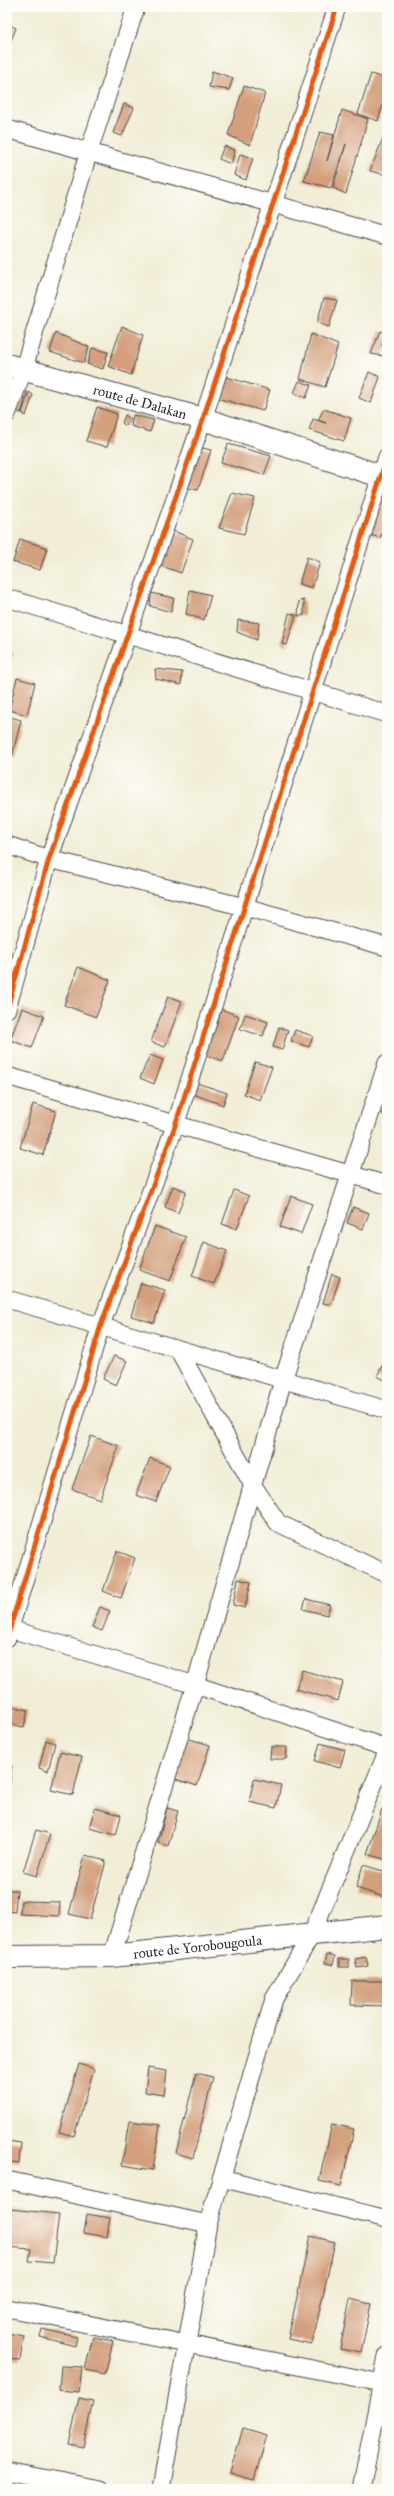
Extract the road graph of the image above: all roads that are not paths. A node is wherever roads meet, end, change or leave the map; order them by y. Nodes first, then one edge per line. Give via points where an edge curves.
1 (136, 7) edge
2 (337, 7) edge
3 (7, 129) edge
4 (89, 151) junction
5 (273, 205) junction
6 (387, 236) edge
7 (15, 368) edge
8 (7, 414) edge
9 (203, 418) junction
10 (385, 471) edge
11 (7, 598) edge
12 (126, 634) junction
13 (313, 692) junction
14 (387, 714) edge
15 (7, 845) edge
16 (49, 859) junction
17 (245, 907) junction
18 (387, 947) edge
19 (7, 1009) edge
20 (387, 1063) edge
21 (7, 1076) edge
22 (175, 1126) junction
23 (351, 1174) junction
24 (387, 1186) edge
25 (7, 1299) edge
26 (101, 1325) junction
27 (178, 1349) junction
28 (283, 1380) junction
29 (387, 1410) edge
30 (252, 1484) junction
31 (387, 1574) edge
32 (8, 1631) edge
33 (195, 1685) junction
34 (387, 1748) edge
35 (387, 1752) edge
36 (387, 1926) edge
37 (312, 1934) junction
38 (112, 1956) junction
39 (7, 1957) edge
40 (222, 2178) junction
41 (7, 2180) edge
42 (387, 2219) edge
43 (208, 2224) junction
44 (7, 2308) edge
45 (188, 2344) junction
46 (387, 2356) edge
47 (384, 2384) edge
48 (7, 2471) edge
49 (101, 2489) edge
50 (161, 2489) edge
51 (361, 2489) edge

1 - 4 street
2 - 5 street
3 - 4 street
4 - 5 street
4 - 7 street
5 - 6 street
5 - 9 street
7 - 8 street
7 - 9 main road, route de Dalakan
9 - 10 main road, route de Dalakan
9 - 12 street
10 - 13 street
11 - 12 street
12 - 13 street
12 - 16 street
13 - 14 street
13 - 17 street
15 - 16 street
16 - 17 street
16 - 19 street
17 - 18 street
17 - 22 street
20 - 23 street
21 - 22 street
22 - 23 street
22 - 26 street
23 - 24 street
23 - 28 street
25 - 26 street
26 - 27 street
26 - 32 street
27 - 28 street
27 - 30 street
28 - 29 street
28 - 30 street
30 - 31 street via 278,1523
30 - 33 street
32 - 33 street
33 - 34 street
33 - 38 street
35 - 37 street
36 - 37 main road, route de Yorobougoula
37 - 38 main road, route de Yorobougoula
37 - 40 street via 274,1999
38 - 39 main road, route de Yorobougoula
40 - 42 street
40 - 43 street
41 - 43 street
43 - 45 street
44 - 45 street
45 - 47 street
45 - 50 street
46 - 47 street
47 - 51 street
48 - 49 street

